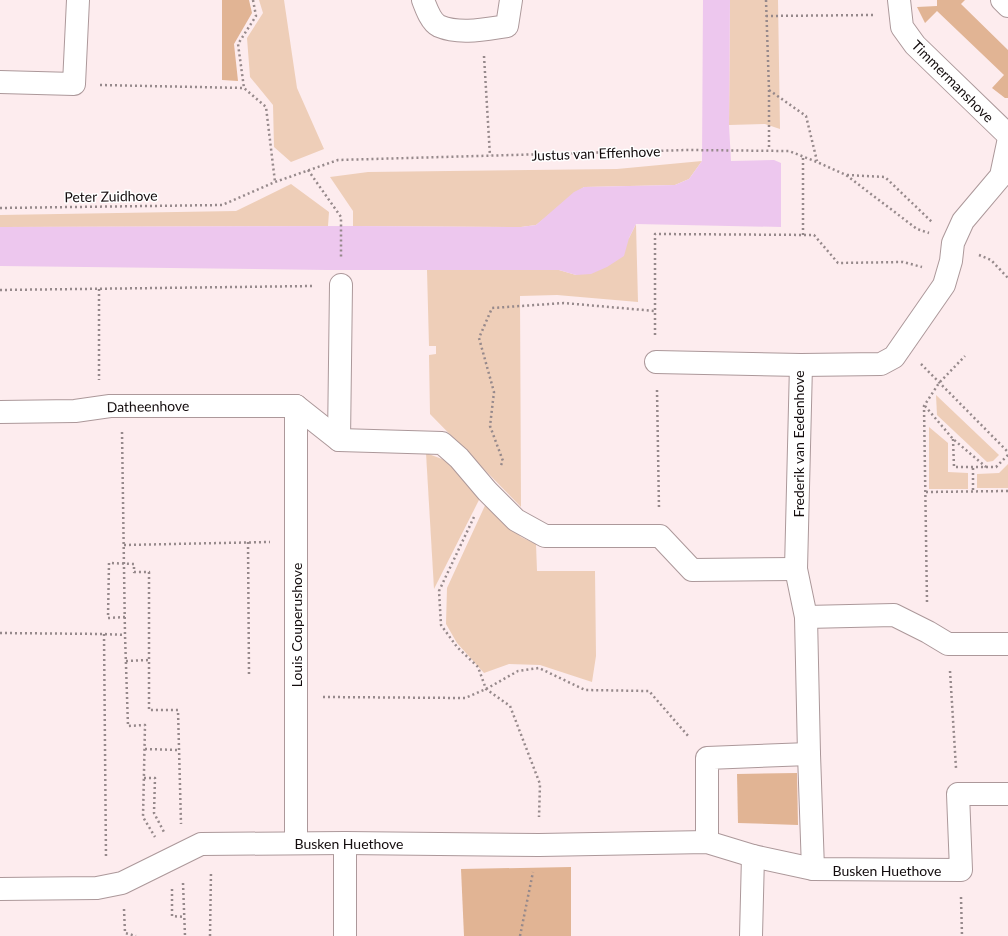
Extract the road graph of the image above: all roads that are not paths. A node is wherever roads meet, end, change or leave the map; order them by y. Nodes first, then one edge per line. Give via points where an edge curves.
1 (78, 0) edge
2 (423, 0) edge
3 (511, 0) edge
4 (1002, 0) edge
5 (1008, 6) edge
6 (900, 7) edge
7 (0, 82) edge
8 (1008, 135) edge
9 (1008, 143) edge
10 (341, 285) road end
11 (656, 362) dead end
12 (801, 365) junction
13 (296, 406) junction
14 (0, 412) edge
15 (339, 440) junction
16 (796, 569) junction
17 (806, 617) junction
18 (1008, 644) edge
19 (808, 754) junction
20 (1008, 794) edge
21 (708, 842) junction
22 (296, 843) junction
23 (345, 843) junction
24 (753, 856) junction
25 (813, 869) junction
26 (0, 889) edge
27 (345, 936) edge
28 (751, 936) edge

1 - 7 street via 74,84
2 - 3 street via 427,11 438,25 459,31 507,26
4 - 5 street
6 - 8 street, Timmermanshove via 902,27 915,45
9 - 12 street via 1001,176 963,221 953,243 944,285 894,357 881,364
10 - 15 street
11 - 12 street, Frederik van Eedenhove
12 - 16 street, Frederik van Eedenhove
13 - 14 street, Datheenhove via 122,406 75,411
13 - 15 street
13 - 22 street, Louis Couperushove
15 - 16 street via 442,443 516,520 545,536 660,536 692,570
16 - 17 street, Frederik van Eedenhove
17 - 18 street via 894,615 948,644
17 - 19 street, Busken Huethove
19 - 21 street via 707,758
19 - 25 street, Busken Huethove
20 - 25 street, Busken Huethove via 958,794 961,870
21 - 23 street, Busken Huethove via 539,845
21 - 24 street, Busken Huethove
22 - 23 street, Busken Huethove
22 - 26 street, Busken Huethove via 201,844 114,885 97,888
23 - 27 street
24 - 25 street, Busken Huethove
24 - 28 street

